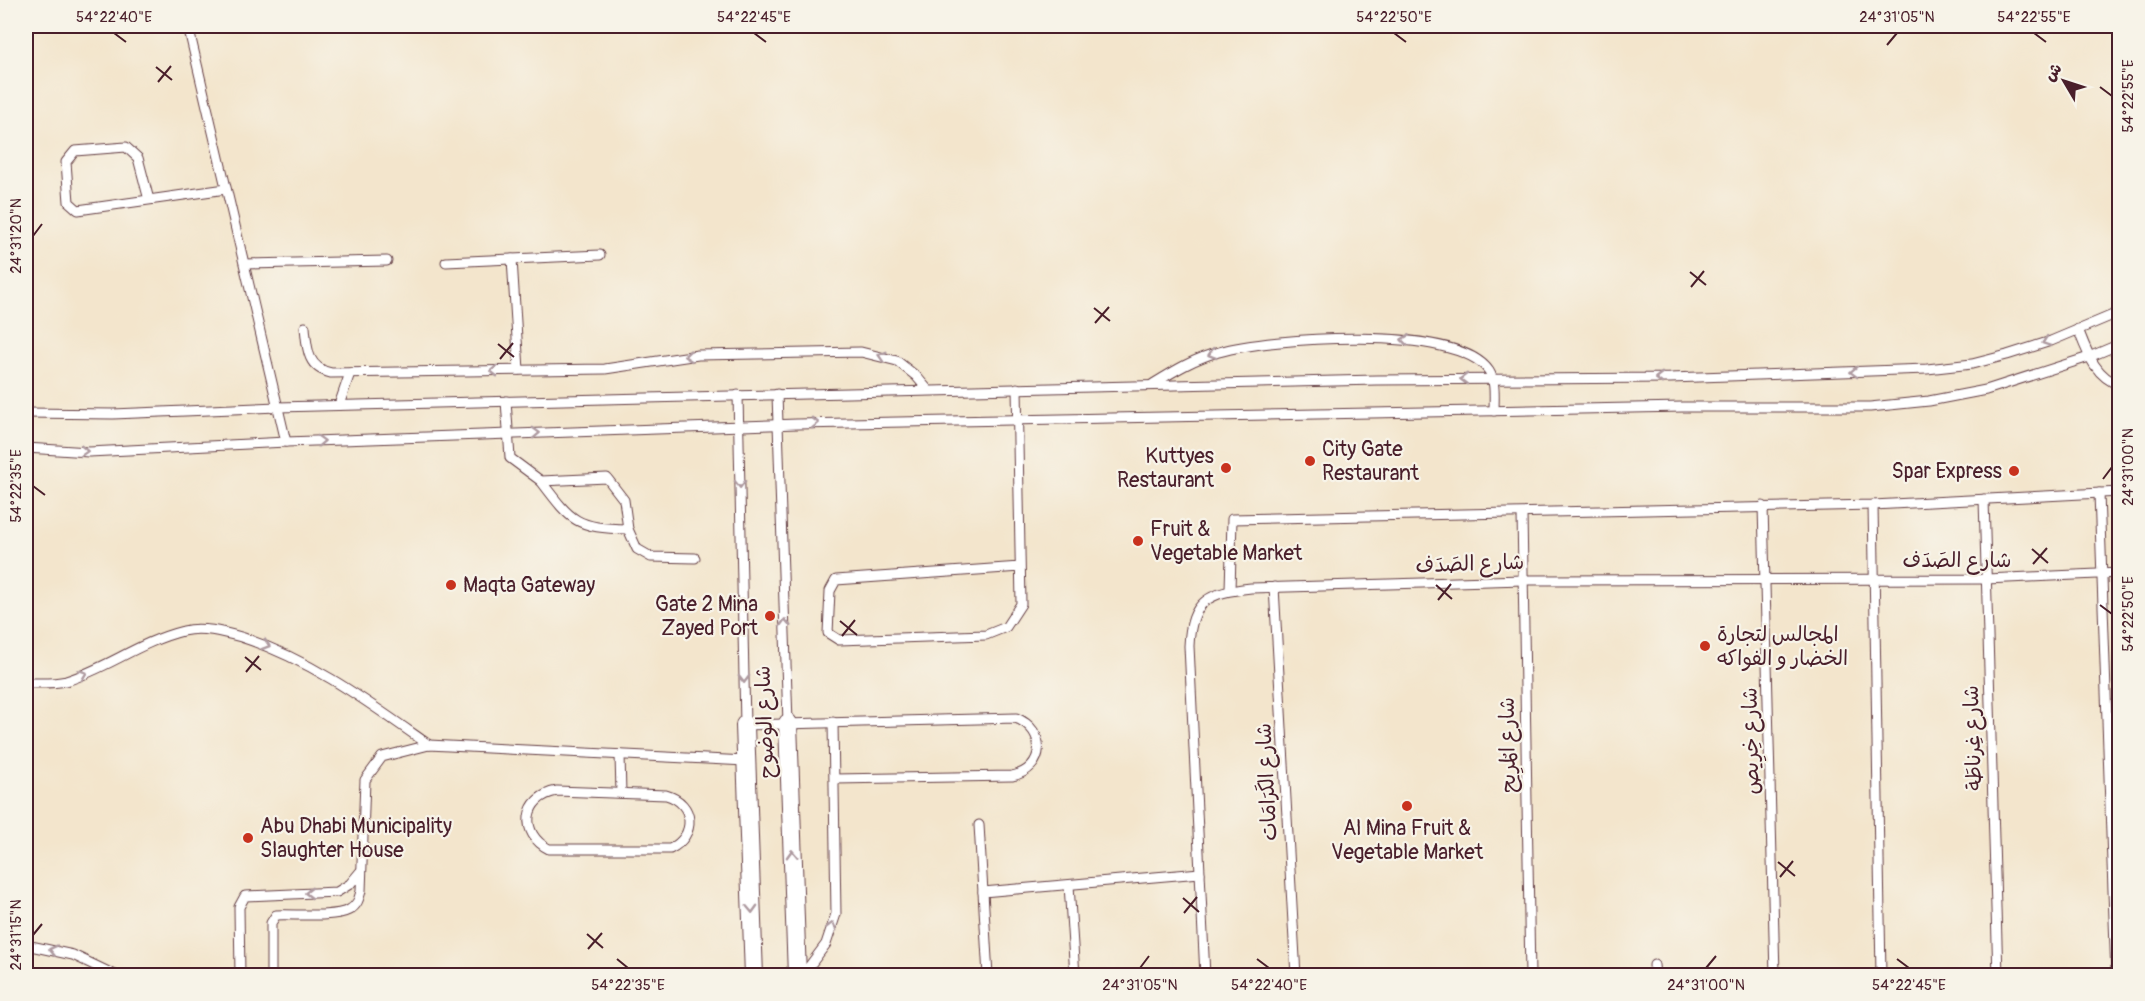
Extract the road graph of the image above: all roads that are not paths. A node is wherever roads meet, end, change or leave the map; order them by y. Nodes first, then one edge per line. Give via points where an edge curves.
1 (188, 26) edge
2 (226, 189) junction
3 (149, 200) junction
4 (600, 255) dead end
5 (512, 259) junction
6 (387, 261) dead end
7 (446, 262) dead end
8 (245, 264) junction
9 (2120, 312) edge
10 (305, 327) dead end
11 (2078, 329) junction
12 (2119, 345) edge
13 (2089, 357) junction
14 (519, 370) junction
15 (350, 373) junction
16 (1493, 379) junction
17 (1151, 385) junction
18 (2120, 385) edge
19 (1017, 388) junction
20 (928, 390) junction
21 (777, 394) junction
22 (738, 395) junction
23 (506, 401) junction
24 (339, 405) junction
25 (278, 407) junction
26 (1494, 411) junction
27 (26, 413) edge
28 (1018, 420) junction
29 (778, 424) junction
30 (739, 425) junction
31 (507, 434) junction
32 (286, 442) junction
33 (26, 448) edge
34 (541, 482) junction
35 (2120, 492) edge
36 (2099, 493) junction
37 (1984, 499) junction
38 (1873, 505) junction
39 (1763, 506) junction
40 (1522, 514) junction
41 (628, 529) junction
42 (694, 558) dead end
43 (1020, 567) junction
44 (2120, 573) edge
45 (2102, 574) junction
46 (1875, 578) junction
47 (1986, 579) junction
48 (1523, 580) junction
49 (1765, 581) junction
50 (1274, 587) junction
51 (1230, 590) junction
52 (26, 683) edge
53 (833, 722) junction
54 (788, 723) junction
55 (745, 725) junction
56 (429, 745) junction
57 (620, 755) junction
58 (746, 762) junction
59 (835, 780) junction
60 (621, 793) junction
61 (979, 825) dead end
62 (360, 872) junction
63 (1200, 873) junction
64 (1069, 885) junction
65 (983, 892) junction
66 (26, 945) edge
67 (26, 975) edge
68 (91, 975) edge
69 (117, 975) edge
70 (240, 975) edge
71 (271, 975) edge
72 (754, 975) edge
73 (797, 975) edge
74 (802, 975) edge
75 (988, 975) edge
76 (1075, 975) edge
77 (1205, 975) edge
78 (1296, 975) edge
79 (1530, 975) edge
80 (1775, 975) edge
81 (1881, 975) edge
82 (1998, 975) edge
83 (2116, 975) edge

1 - 2 lane
2 - 3 lane
2 - 8 lane
3 - 3 lane via 78,210 69,202 66,162 75,151 126,147 138,158
4 - 5 lane
5 - 7 lane
5 - 14 lane
6 - 8 lane
8 - 25 lane
9 - 11 lane
10 - 15 lane via 308,354 314,365 325,372
11 - 13 lane
11 -> 16 lane via 1999,357 1927,369 1670,378
12 - 13 lane
13 - 18 lane via 2107,381
13 - 26 lane via 1986,390 1870,407
14 -> 15 lane
20 -> 14 lane via 897,361 861,352 698,355 605,369
15 - 24 lane
16 -> 17 lane
16 -> 17 lane via 1488,368 1455,350 1383,338 1238,347 1195,360
16 - 26 lane
17 - 19 lane
19 - 20 lane
19 - 28 lane
20 - 21 lane
21 - 22 lane
21 - 29 lane, شارع الوضوح
22 - 23 lane
22 - 30 lane, شارع الوضوح
23 - 24 lane
23 - 31 lane
24 - 25 lane
25 - 27 lane via 113,414
25 - 32 lane
26 - 28 lane
29 -> 28 lane
28 - 43 lane
29 - 30 lane
54 -> 29 lane, شارع الوضوح
31 -> 30 lane
30 -> 55 lane, شارع الوضوح
32 -> 31 lane
31 - 34 lane via 510,458
33 -> 32 lane via 89,452
34 - 41 lane via 565,513 592,528
34 - 41 lane via 607,478 624,500
35 - 36 lane
36 - 37 lane
36 - 45 lane
37 - 38 lane
37 - 47 lane, شارع غِرناطَة
38 - 39 lane
38 - 46 lane
39 - 40 lane
39 - 49 lane, شارع خِرِيص
40 - 48 lane, شارع المُرِيح
40 - 51 lane via 1232,519
41 - 42 lane via 637,549 651,557
43 - 43 lane via 1021,604 1006,627 986,635 839,640 828,633 830,591 836,580
44 - 45 lane, شارع الصَدَف
45 - 47 lane, شارع الصَدَف
45 - 83 lane
46 - 47 lane, شارع الصَدَف
46 - 49 lane, شارع الصَدَف
46 - 81 lane
47 - 82 lane, شارع غِرناطَة
48 - 49 lane, شارع الصَدَف
48 - 50 lane, شارع الصَدَف
48 - 79 lane, شارع المُرِيح
49 - 80 lane, شارع خِرِيص
50 - 51 lane, شارع الصَدَف
50 - 78 lane, شارع الكَرَامَات
51 - 63 lane, شارع الصَدَف via 1206,599 1190,621
52 -> 56 lane via 64,682 104,666 134,647 185,630 219,631 276,648 318,669
53 - 54 lane
53 - 59 lane
53 - 59 lane via 1016,718 1031,727 1039,742 1034,765 1012,776
54 - 55 lane
73 -> 54 street, شارع الوضوح
55 - 58 street, شارع الوضوح
56 - 57 lane
56 - 62 lane via 382,757 365,780
57 - 58 lane
57 - 60 lane
58 -> 72 street, شارع الوضوح
74 -> 59 lane via 826,944 836,915
60 - 60 lane via 548,792 533,803 528,827 541,846 556,850 670,849 684,840 690,825 687,809 681,802 666,795
61 - 65 lane
62 -> 70 lane via 351,884 337,892 245,896 239,907
62 - 71 lane via 358,903 348,910 276,915 272,923
63 - 64 lane
63 - 77 lane, شارع الصَدَف
64 - 65 lane
64 - 76 lane
65 - 75 lane
69 -> 66 lane via 73,955
67 - 68 lane

